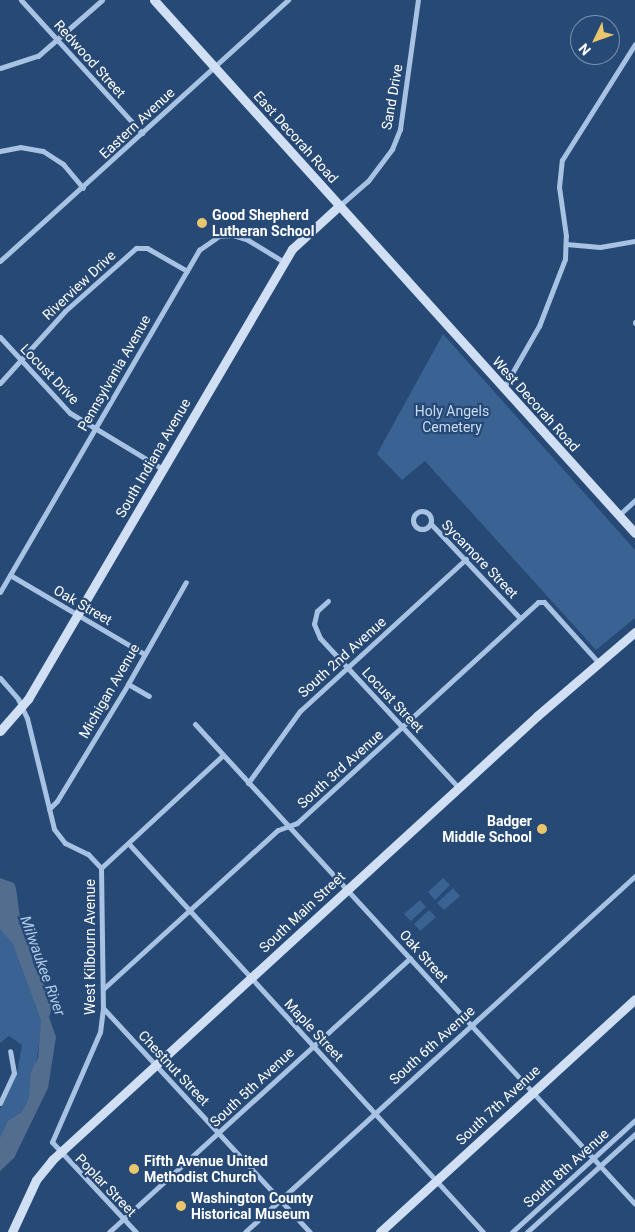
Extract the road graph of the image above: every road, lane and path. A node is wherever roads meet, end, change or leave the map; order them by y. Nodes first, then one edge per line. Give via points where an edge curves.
1 (21, 0) edge
2 (102, 0) edge
3 (154, 0) edge
4 (288, 0) edge
5 (418, 0) edge
6 (57, 41) junction
7 (635, 44) edge
8 (215, 67) junction
9 (0, 68) edge
10 (142, 133) junction
11 (0, 151) edge
12 (83, 188) junction
13 (339, 206) junction
14 (635, 241) edge
15 (566, 244) junction
16 (0, 261) edge
17 (284, 262) junction
18 (187, 271) junction
19 (417, 292) joint
20 (0, 337) edge
21 (20, 360) junction
22 (0, 383) edge
23 (503, 389) junction
24 (94, 429) junction
25 (163, 469) junction
26 (635, 500) edge
27 (618, 515) junction
28 (431, 524) dead end
29 (635, 533) edge
30 (466, 559) junction
31 (10, 575) junction
32 (186, 582) dead end
33 (0, 592) edge
34 (328, 601) dead end
35 (77, 616) junction
36 (520, 618) junction
37 (635, 632) edge
38 (144, 654) junction
39 (598, 662) junction
40 (348, 668) junction
41 (0, 678) edge
42 (128, 684) junction
43 (149, 696) dead end
44 (22, 708) junction
45 (195, 724) dead end
46 (403, 726) junction
47 (0, 731) edge
48 (223, 755) junction
49 (248, 783) junction
50 (459, 788) junction
51 (49, 809) junction
52 (288, 826) junction
53 (129, 844) junction
54 (101, 868) junction
55 (635, 876) edge
56 (347, 889) junction
57 (189, 911) junction
58 (410, 958) junction
59 (252, 978) junction
60 (103, 989) junction
61 (635, 999) edge
62 (103, 1008) junction
63 (471, 1026) junction
64 (313, 1045) junction
65 (10, 1051) dead end
66 (156, 1065) junction
67 (533, 1093) junction
68 (0, 1104) edge
69 (374, 1111) junction
70 (635, 1120) edge
71 (220, 1133) junction
72 (635, 1134) edge
73 (60, 1153) junction
74 (593, 1159) junction
75 (600, 1166) junction
76 (437, 1180) junction
77 (280, 1200) junction
78 (635, 1204) edge
79 (123, 1218) junction
80 (12, 1232) edge
81 (108, 1232) edge
82 (136, 1232) edge
83 (245, 1232) edge
84 (310, 1232) edge
85 (380, 1232) edge
86 (483, 1232) edge
87 (512, 1232) edge
88 (527, 1232) edge

1 - 6 street, Redwood Street
2 - 6 street
3 - 8 street, East Decorah Road
4 - 8 street, Eastern Avenue
5 - 13 street, Sand Drive via 400,129 392,149 368,181
6 - 9 street via 38,56
6 - 10 street, Redwood Street
7 - 15 street via 562,160 559,187
8 - 10 street, Eastern Avenue
8 - 13 street, East Decorah Road
10 - 12 street, Eastern Avenue
11 - 12 street via 20,147 43,151 63,164
12 - 16 street, Eastern Avenue
13 - 17 street, South Indiana Avenue via 300,241
13 - 19 street, East Decorah Road
14 - 15 street via 600,247
15 - 23 street via 560,273 539,326
17 - 18 street, Pennsylvania Avenue via 248,240 225,235 205,243
17 - 25 street, South Indiana Avenue
18 - 21 street, Riverview Drive via 139,244 64,311
18 - 24 street, Pennsylvania Avenue
19 - 23 street, West Decorah Road
20 - 21 street, Locust Drive
21 - 22 street, Riverview Drive
21 - 24 street, Locust Drive via 52,396
23 - 27 street, West Decorah Road
24 - 25 street, Locust Drive
24 - 31 street, Pennsylvania Avenue
25 - 35 street, South Indiana Avenue
26 - 27 street
27 - 29 street, West Decorah Road
28 - 30 street, Sycamore Street
30 - 36 street, Sycamore Street
30 - 40 street, South 2nd Avenue
31 - 33 street, Pennsylvania Avenue
31 - 35 street, Oak Street
32 - 38 street, Michigan Avenue
34 - 40 street, Locust Street via 317,611 314,624 320,638
35 - 38 street, Oak Street
35 - 44 street, South Indiana Avenue
36 - 39 street, Sycamore Street via 538,602 544,602
36 - 46 street, South 3rd Avenue
37 - 39 street, South Main Street
38 - 42 street, Michigan Avenue
39 - 50 street, South Main Street
40 - 46 street, Locust Street
40 - 49 street, South 2nd Avenue via 285,728
41 - 44 street
42 - 43 street
42 - 51 street, Michigan Avenue via 58,801
44 - 47 street, South Indiana Avenue
44 - 51 street, West Kilbourn Avenue
45 - 48 street, Oak Street
46 - 50 street, Locust Street
46 - 52 street, South 3rd Avenue via 298,823
48 - 49 street, Oak Street
48 - 53 street
49 - 52 street, Oak Street
50 - 56 street, South Main Street
51 - 54 street, West Kilbourn Avenue via 59,837 88,854
52 - 56 street, Oak Street
52 - 57 street, South 3rd Avenue via 278,830
53 - 54 street
53 - 57 street, Maple Street
54 - 60 street, West Kilbourn Avenue
55 - 63 street, South 6th Avenue
56 - 58 street, Oak Street
56 - 59 street, South Main Street
57 - 59 street, Maple Street
57 - 60 street, South 3rd Avenue
58 - 63 street, Oak Street
58 - 64 street, South 5th Avenue
59 - 64 street, Maple Street
59 - 66 street, South Main Street
60 - 62 street, West Kilbourn Avenue
61 - 67 street, South 7th Avenue
62 - 66 street, Chestnut Street
62 - 73 street, West Kilbourn Avenue via 100,1032 52,1142
63 - 67 street, Oak Street
63 - 69 street, South 6th Avenue
64 - 69 street, Maple Street
64 - 71 street, South 5th Avenue
65 - 68 street via 14,1073
66 - 71 street, Chestnut Street
66 - 73 street, South Main Street
67 - 74 street, Oak Street
67 - 76 street, South 7th Avenue
69 - 76 street, Maple Street
69 - 77 street, South 6th Avenue
70 - 74 street, South 8th Avenue
71 - 77 street, Chestnut Street
71 - 79 street, South 5th Avenue
72 - 75 street, South 8th Avenue
73 - 79 street, Poplar Street
73 - 80 street, South Main Street via 36,1180
74 - 75 street, Oak Street
74 - 87 street, South 8th Avenue
75 - 78 street, Oak Street
75 - 88 street, South 8th Avenue
76 - 85 street, South 7th Avenue
76 - 86 street, Maple Street
77 - 83 street, South 6th Avenue
77 - 84 street, Chestnut Street
79 - 81 street, South 5th Avenue
79 - 82 street, Poplar Street

